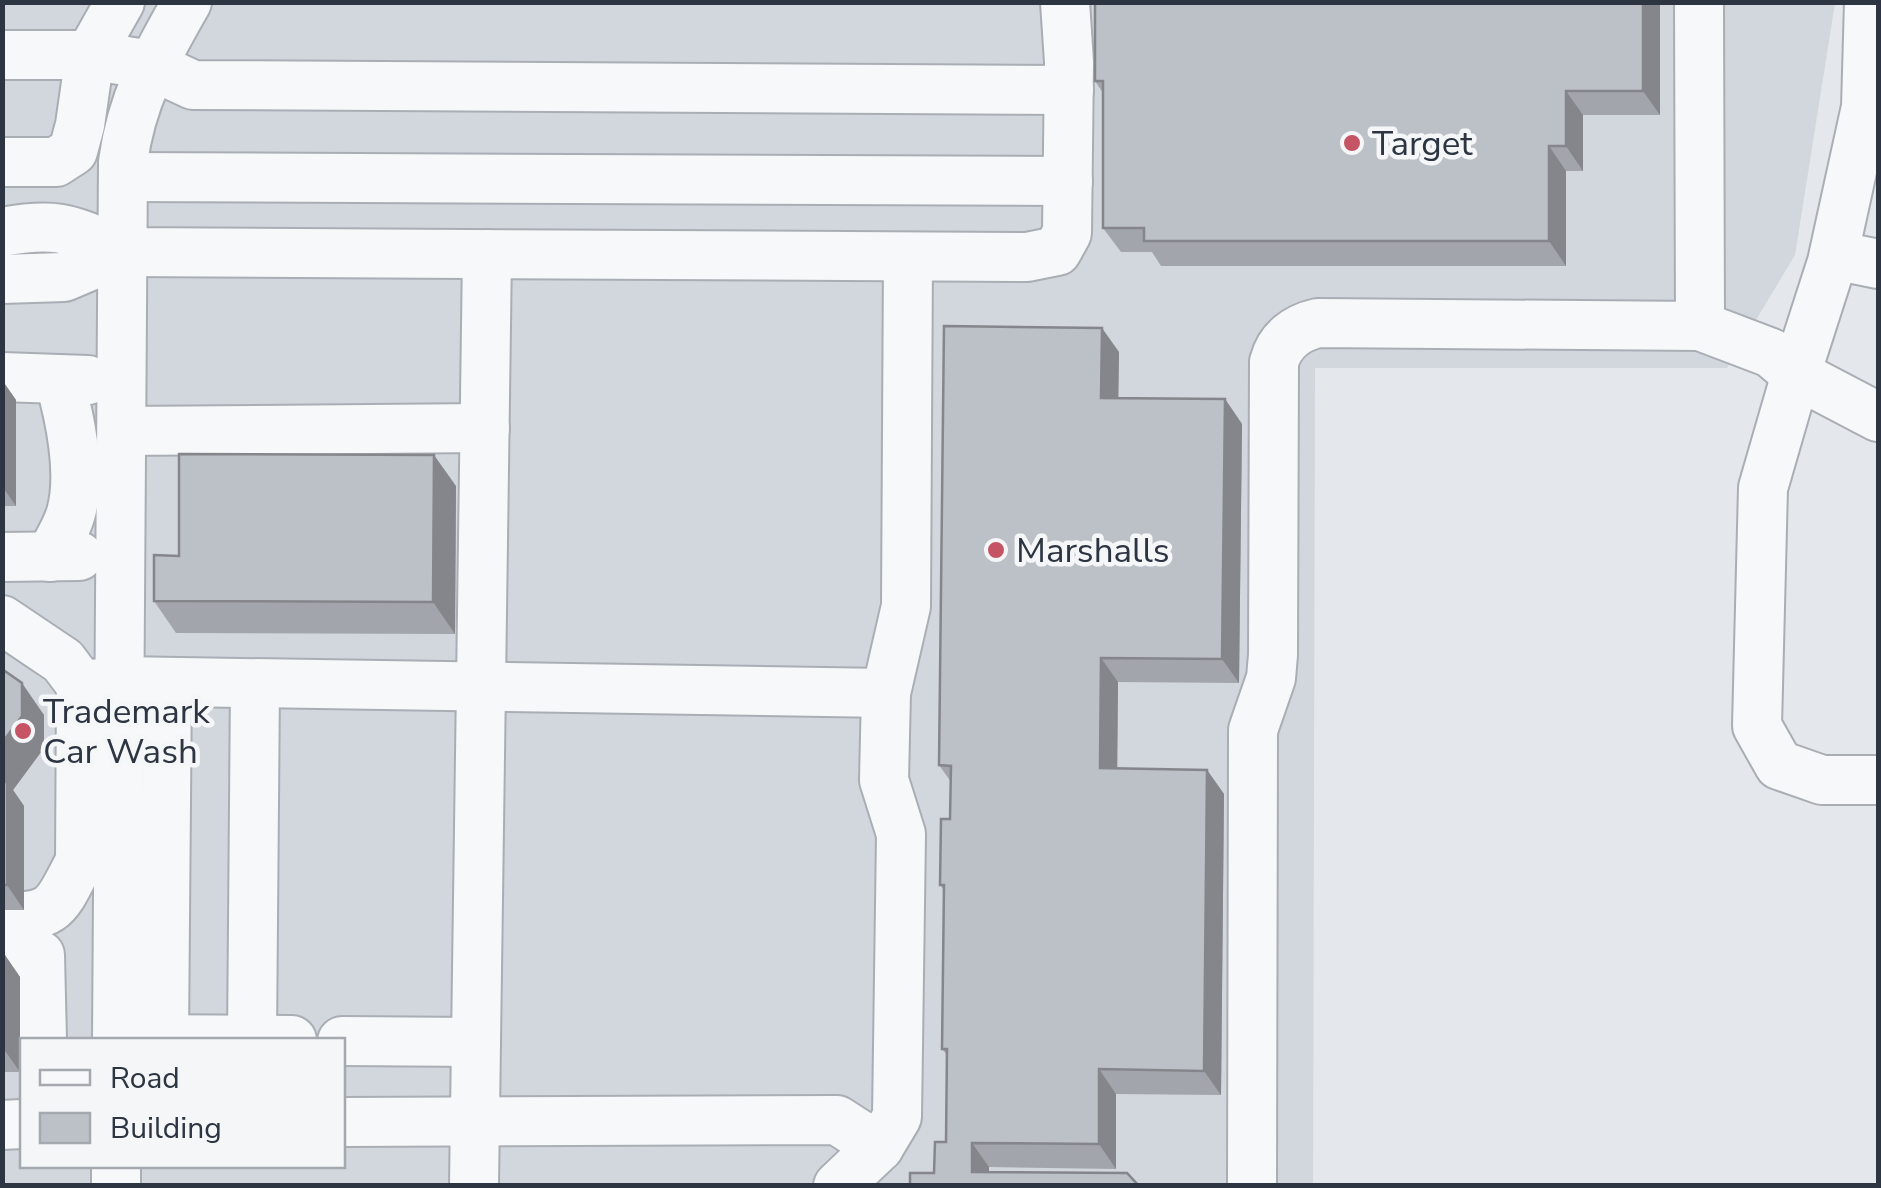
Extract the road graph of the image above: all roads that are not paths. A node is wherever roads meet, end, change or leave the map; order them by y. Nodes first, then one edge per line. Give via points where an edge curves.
1 (120, 2) edge
2 (187, 2) edge
3 (1065, 2) edge
4 (1699, 2) edge
5 (1869, 2) edge
6 (2, 54) edge
7 (90, 55) junction
8 (150, 65) junction
9 (1069, 90) junction
10 (2, 162) edge
11 (122, 177) junction
12 (1068, 181) junction
13 (2, 232) edge
14 (122, 252) junction
15 (488, 254) junction
16 (908, 256) junction
17 (1856, 260) edge
18 (2, 279) edge
19 (1700, 326) junction
20 (1796, 374) junction
21 (32, 378) edge
22 (122, 382) junction
23 (1878, 417) edge
24 (485, 428) junction
25 (122, 431) junction
26 (120, 555) junction
27 (26, 557) edge
28 (2, 620) edge
29 (168, 682) junction
30 (100, 683) junction
31 (255, 684) junction
32 (481, 688) junction
33 (886, 693) junction
34 (1878, 780) edge
35 (99, 860) junction
36 (2, 917) edge
37 (2, 954) edge
38 (42, 1038) edge
39 (117, 1038) edge
40 (164, 1038) edge
41 (252, 1038) edge
42 (345, 1041) edge
43 (476, 1042) junction
44 (475, 1121) junction
45 (345, 1122) edge
46 (880, 1146) junction
47 (474, 1186) edge
48 (838, 1186) edge
49 (1252, 1186) edge

1 - 7 street
2 - 8 street
3 - 9 street
4 - 19 street
5 - 17 street
6 - 7 street
7 - 8 street
7 - 10 street via 73,151 56,162
8 - 9 street via 193,85
8 - 11 street via 128,124
9 - 12 street
11 - 12 street
11 - 14 street
12 - 16 street via 1067,233 1057,251
13 - 14 street via 62,227
14 - 15 street
14 - 18 street via 64,277
14 - 22 street
15 - 16 street
15 - 24 street
16 - 33 street via 906,606
17 - 20 street
19 - 20 street via 1771,353
19 - 49 street via 1318,323 1293,333 1277,351 1271,678 1254,730
20 - 23 street
20 - 34 street via 1763,488 1757,726 1779,764 1822,780
21 - 22 street
21 - 27 street via 44,457 40,508
22 - 25 street
24 - 25 street
24 - 32 street
25 - 26 street
26 - 27 street
26 - 30 street
28 - 30 street
29 - 30 street
29 - 31 street
29 - 40 street
30 - 35 street
31 - 32 street
31 - 41 street
32 - 33 street
32 - 43 street
33 - 46 street via 884,780 901,834 898,1063 897,1117
35 - 36 street via 53,908 35,917
35 - 39 street
37 - 38 street via 40,955
42 - 43 street
43 - 44 street
44 - 45 street
44 - 46 street via 837,1120
44 - 47 street
46 - 48 street

